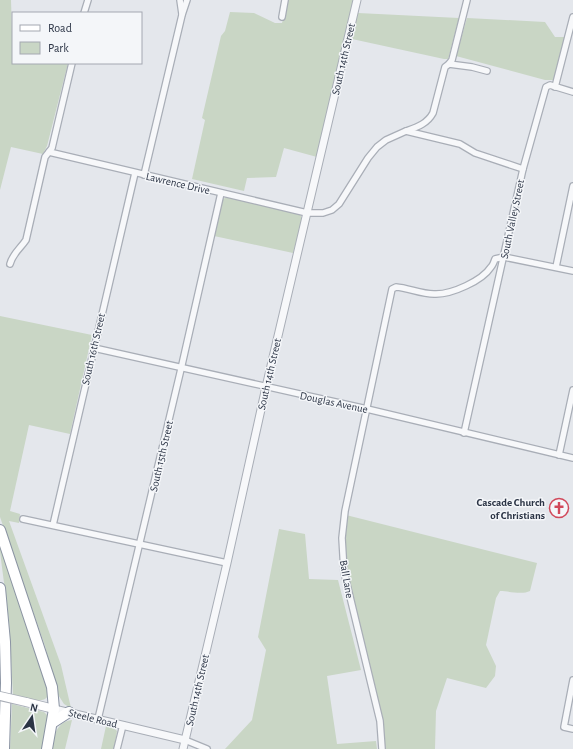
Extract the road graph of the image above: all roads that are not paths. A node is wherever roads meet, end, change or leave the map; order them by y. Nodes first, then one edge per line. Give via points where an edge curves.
1 (88, 0) edge
2 (180, 0) edge
3 (187, 0) edge
4 (285, 0) edge
5 (357, 0) edge
6 (467, 0) edge
7 (84, 12) edge
8 (182, 15) junction
9 (282, 16) dead end
10 (573, 17) edge
11 (72, 64) edge
12 (449, 64) junction
13 (487, 71) dead end
14 (555, 87) junction
15 (573, 92) edge
16 (406, 131) junction
17 (49, 152) junction
18 (523, 169) junction
19 (135, 173) junction
20 (144, 175) junction
21 (573, 186) edge
22 (221, 193) junction
23 (307, 213) junction
24 (504, 257) junction
25 (10, 264) dead end
26 (556, 267) junction
27 (573, 271) edge
28 (94, 348) junction
29 (181, 369) junction
30 (266, 388) junction
31 (573, 390) edge
32 (367, 409) junction
33 (464, 433) junction
34 (559, 455) junction
35 (573, 458) edge
36 (23, 519) dead end
37 (52, 525) junction
38 (0, 530) edge
39 (140, 545) junction
40 (228, 563) junction
41 (0, 588) edge
42 (573, 680) edge
43 (0, 696) edge
44 (54, 709) junction
45 (69, 712) junction
46 (98, 719) junction
47 (52, 722) junction
48 (123, 725) junction
49 (573, 729) edge
50 (185, 740) junction
51 (4, 749) edge
52 (47, 749) edge
53 (117, 749) edge
54 (183, 749) edge
55 (207, 749) edge
56 (382, 749) edge

1 - 7 street
2 - 8 street
3 - 8 street
4 - 9 street
5 - 23 street, South 14th Street
6 - 12 street, Lawrence Drive
8 - 20 street
10 - 14 street
11 - 17 street
12 - 13 street
12 - 16 street, Lawrence Drive via 445,67 430,118 425,123
14 - 15 street
14 - 18 street, South Valley Street via 548,86 546,89
16 - 18 street via 460,144 475,153
16 - 23 street, Lawrence Drive via 386,140 378,147 368,158 339,204 332,210
17 - 19 street, Lawrence Drive
17 - 25 street via 45,157 26,240 14,253
18 - 24 street, South Valley Street
19 - 20 street, Lawrence Drive
19 - 28 street, South 16th Street
20 - 22 street, Lawrence Drive
21 - 26 street
22 - 23 street, Lawrence Drive
22 - 29 street, South 15th Street
23 - 30 street, South 14th Street
24 - 26 street
24 - 32 street, Ball Lane via 495,259 488,270 475,281 448,293 435,294 396,287 392,289
24 - 33 street, South Valley Street
26 - 27 street
28 - 29 street, Douglas Avenue
28 - 37 street, South 16th Street
29 - 30 street, Douglas Avenue
29 - 39 street, South 15th Street
30 - 32 street, Douglas Avenue
30 - 40 street, South 14th Street
31 - 34 street
32 - 33 street, Douglas Avenue
32 - 56 street, Ball Lane via 345,511 342,538 344,572 380,721
33 - 34 street, Douglas Avenue
34 - 35 street, Douglas Avenue
36 - 37 street
37 - 39 street
38 - 44 highway via 46,667 52,687
39 - 40 street
39 - 46 street, South 15th Street
40 - 50 street, South 14th Street
41 - 51 highway via 5,642
42 - 49 street via 564,727
43 - 44 main road, Steele Road, bridge
44 - 45 street, Steele Road
44 - 47 highway
45 - 46 street, Steele Road
45 - 47 highway
46 - 48 street, Steele Road
47 - 52 highway
48 - 50 street, Steele Road
48 - 53 street
50 - 54 street, South 14th Street
50 - 55 street

